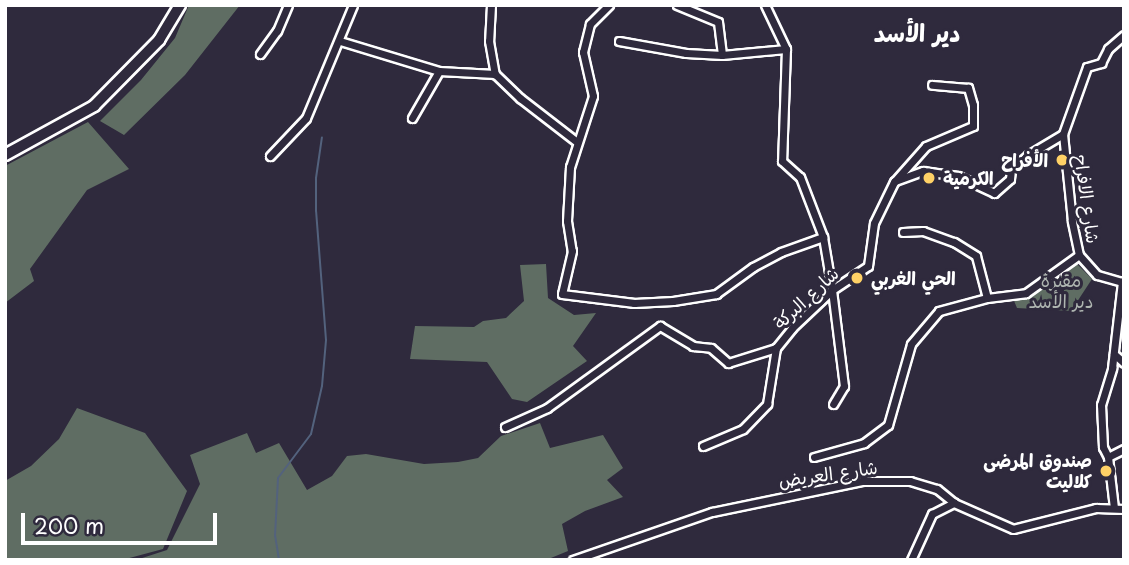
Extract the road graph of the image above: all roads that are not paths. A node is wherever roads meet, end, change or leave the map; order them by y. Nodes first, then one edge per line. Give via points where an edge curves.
1 (180, 5) edge
2 (288, 5) edge
3 (353, 5) edge
4 (491, 5) edge
5 (609, 5) edge
6 (677, 5) edge
7 (765, 5) edge
8 (1124, 35) edge
9 (340, 41) junction
10 (619, 41) dead end
11 (786, 49) junction
12 (260, 54) dead end
13 (722, 55) junction
14 (439, 71) junction
15 (495, 74) junction
16 (932, 85) dead end
17 (412, 118) dead end
18 (1063, 134) junction
19 (577, 142) junction
20 (5, 155) edge
21 (270, 156) dead end
22 (894, 182) junction
23 (903, 232) dead end
24 (823, 237) junction
25 (1079, 255) junction
26 (1123, 281) edge
27 (832, 290) junction
28 (987, 298) junction
29 (776, 348) junction
30 (1114, 354) junction
31 (1124, 363) edge
32 (833, 404) dead end
33 (505, 427) dead end
34 (703, 446) dead end
35 (1124, 449) edge
36 (814, 457) dead end
37 (1108, 457) junction
38 (954, 503) junction
39 (1114, 508) junction
40 (1124, 509) edge
41 (573, 560) edge
42 (911, 560) edge

1 - 20 main road via 159,40 94,106
2 - 12 street
3 - 9 street
4 - 15 street via 489,41
5 - 19 street via 590,24 583,52 593,96
6 - 13 street via 718,22
7 - 11 street
8 - 18 street, شارع الافراح via 1101,63 1087,67
9 - 14 street
9 - 21 street via 306,118
10 - 13 street
11 - 13 street
11 - 24 street via 782,160 800,177
14 - 15 street
14 - 17 street
15 - 19 street
16 - 22 street, شارع البركة via 968,88 973,126 926,146
18 - 22 street via 1028,155 994,193 958,176 923,172
18 - 25 street, شارع الافراح
19 - 24 street via 567,200 572,251 562,294 634,303 716,294 781,252
22 - 27 street, شارع البركة via 874,223 868,266
23 - 28 street via 923,231 976,256
24 - 27 street
25 - 26 street, شارع الافراح via 1097,275
25 - 28 street via 1026,293
26 - 30 street, شارع الافراح
27 - 29 street, شارع البركة
27 - 32 street via 845,386
28 - 36 street via 939,311 911,344 888,425 864,443
29 - 33 street, شارع البركة via 728,363 711,348 693,346 660,326 547,408
29 - 34 street via 766,404 743,429
30 - 31 street
30 - 37 street, شارع الافراح via 1101,405 1103,447
35 - 37 street
37 - 39 street, شارع الافراح
38 - 39 street, شارع العريض via 1013,529 1096,508
38 - 41 street, شارع العريض via 937,489 910,481 862,481 712,512
38 - 42 street via 932,514
39 - 40 street, شارع العريض

